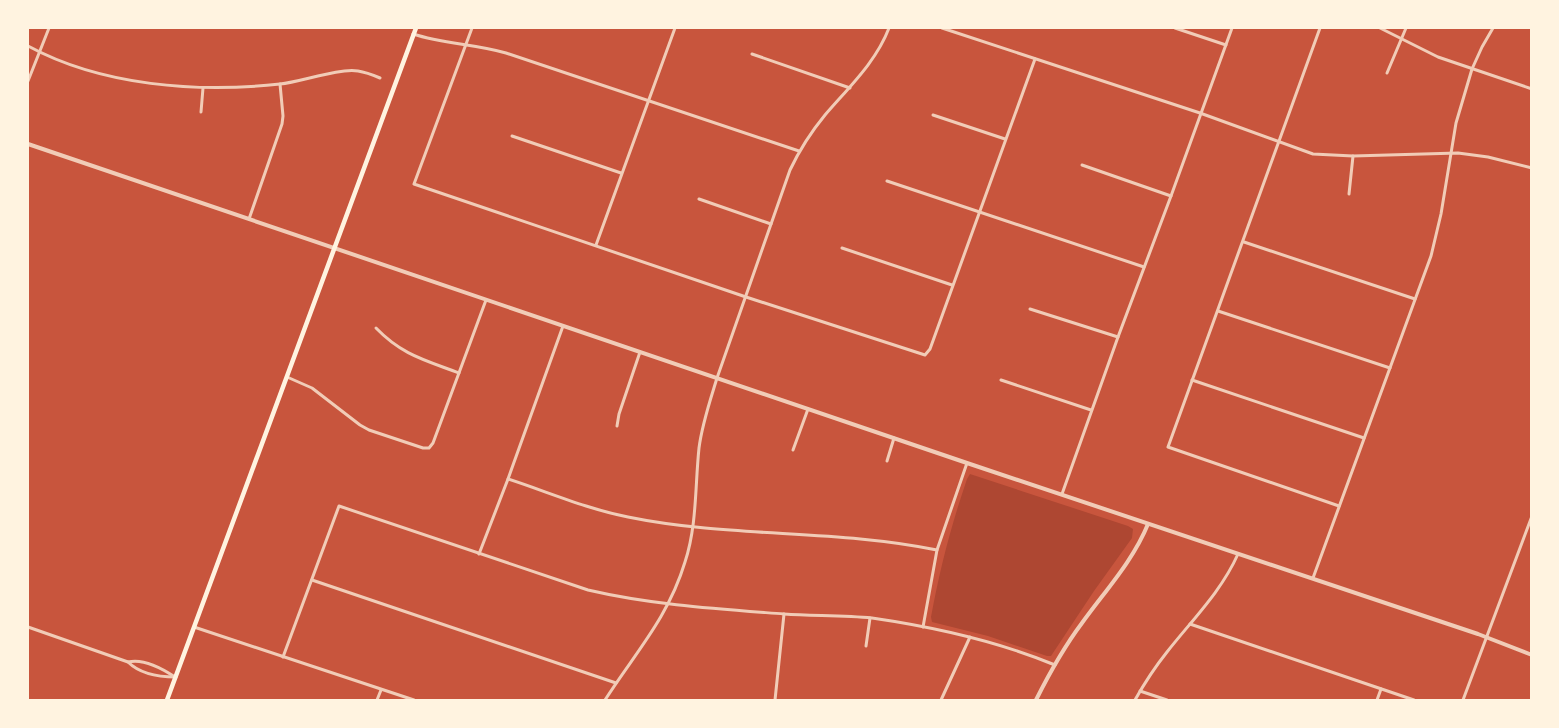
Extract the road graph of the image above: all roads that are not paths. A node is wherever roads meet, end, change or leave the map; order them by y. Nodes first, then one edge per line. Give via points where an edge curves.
1 (50, 28) edge
2 (416, 28) edge
3 (472, 28) edge
4 (670, 28) edge
5 (675, 28) edge
6 (889, 28) edge
7 (942, 28) edge
8 (1175, 28) edge
9 (1232, 28) edge
10 (1320, 28) edge
11 (1380, 28) edge
12 (1406, 28) edge
13 (1493, 28) edge
14 (414, 34) junction
15 (1401, 39) junction
16 (1226, 44) junction
17 (465, 45) junction
18 (28, 46) edge
19 (39, 53) junction
20 (752, 54) dead end
21 (1035, 59) junction
22 (1472, 70) junction
23 (1387, 73) dead end
24 (380, 78) dead end
25 (28, 81) edge
26 (280, 84) junction
27 (203, 88) junction
28 (850, 88) junction
29 (1532, 89) edge
30 (648, 101) junction
31 (201, 112) dead end
32 (1200, 113) junction
33 (933, 115) dead end
34 (512, 136) dead end
35 (1006, 140) junction
36 (1279, 143) junction
37 (28, 144) edge
38 (799, 151) junction
39 (1451, 153) junction
40 (1353, 156) junction
41 (1082, 165) dead end
42 (1532, 168) edge
43 (621, 173) junction
44 (887, 181) dead end
45 (1349, 194) dead end
46 (1171, 196) junction
47 (699, 199) dead end
48 (980, 212) junction
49 (249, 219) junction
50 (771, 224) junction
51 (1244, 242) junction
52 (596, 245) junction
53 (334, 248) junction
54 (842, 248) dead end
55 (1144, 267) junction
56 (952, 285) junction
57 (746, 297) junction
58 (1415, 299) junction
59 (486, 300) junction
60 (1030, 309) dead end
61 (1218, 310) junction
62 (563, 326) junction
63 (376, 328) dead end
64 (1118, 337) junction
65 (640, 352) junction
66 (1390, 368) junction
67 (459, 373) junction
68 (287, 377) junction
69 (717, 378) junction
70 (1001, 380) dead end
71 (1192, 380) junction
72 (808, 409) junction
73 (1091, 410) junction
74 (617, 426) dead end
75 (894, 438) junction
76 (1364, 438) junction
77 (793, 450) dead end
78 (887, 461) dead end
79 (967, 463) junction
80 (508, 479) junction
81 (1062, 494) junction
82 (1339, 506) junction
83 (1532, 516) edge
84 (1148, 524) junction
85 (693, 526) junction
86 (938, 550) junction
87 (479, 554) junction
88 (1238, 554) junction
89 (1313, 578) junction
90 (312, 580) junction
91 (669, 603) junction
92 (784, 614) junction
93 (870, 618) junction
94 (1190, 624) junction
95 (28, 627) edge
96 (923, 627) junction
97 (194, 628) junction
98 (970, 637) junction
99 (1486, 638) junction
100 (866, 646) dead end
101 (1532, 655) edge
102 (283, 657) junction
103 (128, 662) junction
104 (1056, 665) junction
105 (176, 677) junction
106 (616, 683) junction
107 (1381, 689) junction
108 (381, 690) junction
109 (1140, 691) junction
110 (167, 700) edge
111 (377, 700) edge
112 (414, 700) edge
113 (605, 700) edge
114 (775, 700) edge
115 (941, 700) edge
116 (1036, 700) edge
117 (1135, 700) edge
118 (1167, 700) edge
119 (1377, 700) edge
120 (1414, 700) edge
121 (1463, 700) edge

1 - 19 street
2 - 14 main road
3 - 17 street
4 - 5 street
5 - 30 street
6 - 28 street via 876,54
7 - 21 street
8 - 16 street
9 - 16 street
10 - 36 street
11 - 15 street
12 - 15 street
13 - 22 street
14 - 17 street via 429,40
14 - 53 main road
15 - 22 street via 1438,58
15 - 23 street
16 - 32 street
17 - 30 street via 506,53
17 - 52 street via 414,184
18 - 19 street
19 - 25 street
19 - 27 street via 96,73 149,84
20 - 28 street
21 - 32 street
21 - 35 street
22 - 29 street
22 - 39 street via 1456,123
24 - 26 street via 352,70
26 - 27 street
26 - 49 street via 282,124
27 - 31 street
28 - 38 street via 824,116
30 - 38 street
30 - 43 street
32 - 36 street
32 - 46 street
33 - 35 street
34 - 43 street
35 - 48 street
36 - 40 street via 1313,154
36 - 51 street
37 - 49 street
38 - 50 street
39 - 40 street
39 - 42 street via 1488,157
39 - 58 street via 1431,256
40 - 45 street
41 - 46 street
43 - 52 street
44 - 48 street
46 - 55 street
47 - 50 street
48 - 55 street
48 - 56 street
49 - 53 street
50 - 57 street
51 - 58 street
51 - 61 street
52 - 57 street
53 - 59 street
53 - 68 main road
54 - 56 street
55 - 64 street
56 - 57 street via 930,349 925,355
57 - 69 street
58 - 66 street
59 - 62 street
59 - 67 street
60 - 64 street
61 - 66 street
61 - 71 street
62 - 65 street
62 - 80 street
63 - 67 street via 400,350
64 - 73 street
65 - 69 street
65 - 74 street
66 - 76 street
67 - 68 street via 429,448 369,430 312,388
68 - 97 main road
69 - 72 street
69 - 85 street via 700,442
70 - 73 street
71 - 76 street
71 - 82 street via 1168,447
72 - 75 street
72 - 77 street
73 - 81 street
75 - 78 street
75 - 79 street
76 - 82 street
79 - 81 street
79 - 86 street
80 - 85 street via 614,514
80 - 87 street
81 - 84 street
82 - 89 street
83 - 99 street
84 - 88 street
84 - 104 street via 1134,553
85 - 86 street via 857,538
85 - 91 street via 686,560
86 - 96 street
87 - 90 street via 338,506
87 - 91 street via 588,590
88 - 89 street
88 - 94 street via 1223,584
89 - 99 street
90 - 102 street
90 - 106 street
91 - 92 street
91 - 106 street
92 - 93 street
92 - 114 street
93 - 96 street
93 - 100 street
94 - 107 street
94 - 109 street
95 - 103 street
96 - 98 street
97 - 102 street
97 - 105 main road
98 - 104 street
98 - 115 street
99 - 101 street
99 - 121 street
102 - 108 street
103 - 105 street via 134,668 161,677
103 - 105 street via 136,660
104 - 116 street
105 - 110 main road
106 - 113 street
107 - 119 street
107 - 120 street
108 - 111 street
108 - 112 street
109 - 117 street
109 - 118 street

